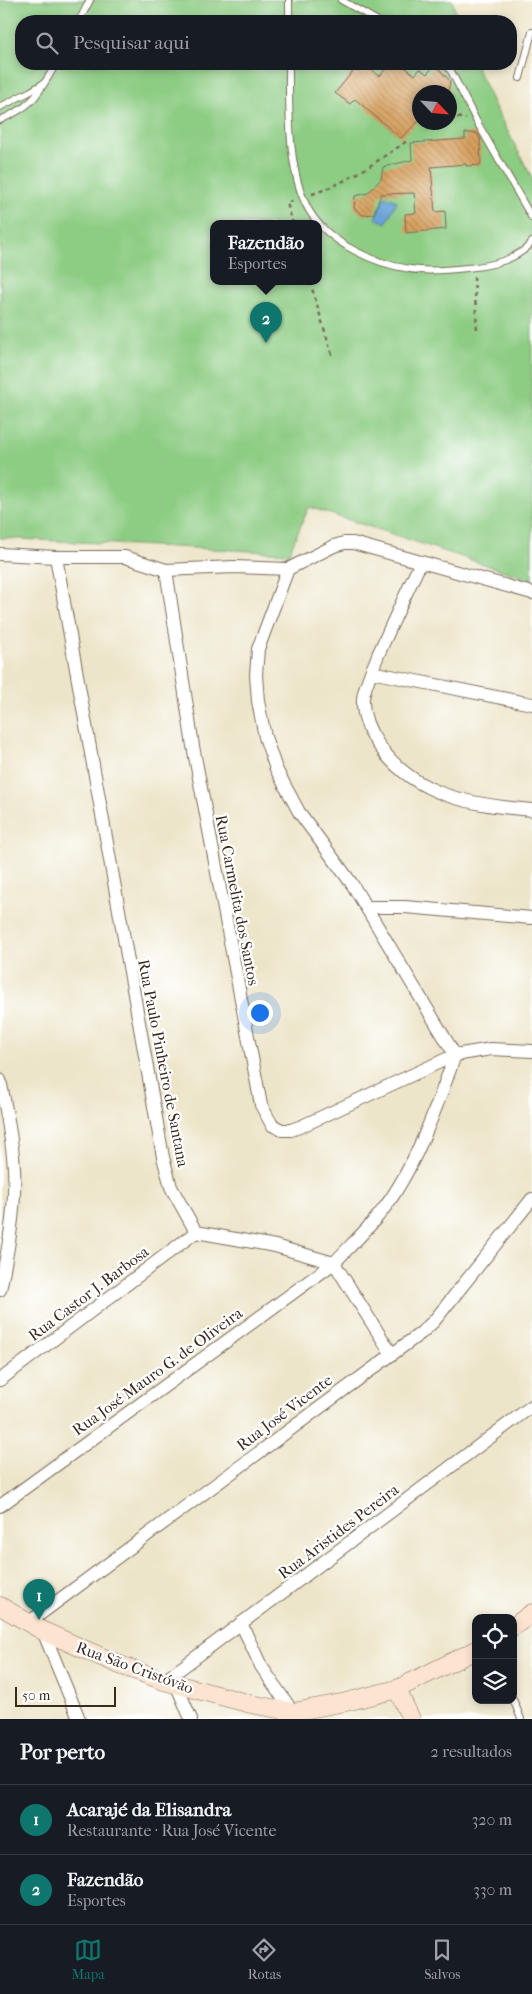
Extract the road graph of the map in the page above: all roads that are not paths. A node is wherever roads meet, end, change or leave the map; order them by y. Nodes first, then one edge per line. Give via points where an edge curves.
1 (90, 0) edge
2 (289, 0) edge
3 (341, 0) edge
4 (82, 15) edge
5 (289, 15) edge
6 (367, 15) edge
7 (532, 32) edge
8 (52, 70) edge
9 (289, 70) edge
10 (448, 70) edge
11 (520, 78) dead end
12 (45, 82) junction
13 (0, 107) edge
14 (0, 120) edge
15 (532, 218) edge
16 (317, 220) edge
17 (322, 227) edge
18 (532, 242) edge
19 (0, 554) edge
20 (56, 557) junction
21 (421, 562) junction
22 (288, 569) junction
23 (166, 570) junction
24 (532, 593) edge
25 (371, 672) junction
26 (532, 704) edge
27 (532, 810) edge
28 (366, 907) junction
29 (532, 918) edge
30 (532, 1051) edge
31 (455, 1055) junction
32 (0, 1080) edge
33 (13, 1161) junction
34 (0, 1162) edge
35 (531, 1204) edge
36 (196, 1232) junction
37 (334, 1263) junction
38 (0, 1290) edge
39 (392, 1353) junction
40 (0, 1380) edge
41 (532, 1406) edge
42 (0, 1506) edge
43 (0, 1606) edge
44 (532, 1613) edge
45 (242, 1623) junction
46 (517, 1624) edge
47 (35, 1627) junction
48 (472, 1652) edge
49 (170, 1683) junction
50 (397, 1688) junction
51 (515, 1704) edge
52 (294, 1716) edge
53 (80, 1719) edge
54 (191, 1719) edge
55 (411, 1719) edge
56 (521, 1719) edge

1 - 4 lane
2 - 5 lane
3 - 6 lane
7 - 11 lane
8 - 12 lane
9 - 16 lane via 292,141 299,190
10 - 15 lane
12 - 13 lane
12 - 14 lane via 36,98 26,107
17 - 18 lane via 328,234 359,253 410,269 474,268 506,260
19 - 20 street
20 - 23 street via 125,557
20 - 36 street, Rua Paulo Pinheiro de Santana via 163,1157 171,1187
21 - 22 street via 344,543
21 - 24 street
21 - 25 street
22 - 23 street
22 - 28 street via 258,649 258,701 265,737 276,769 299,812
23 - 31 street, Rua Carmelita dos Santos via 194,755 250,1052 266,1116 272,1125 291,1130
25 - 26 street
25 - 27 street via 363,698 366,721 375,739 399,769 412,780 446,795
28 - 29 street via 405,907
28 - 31 street
30 - 31 street via 491,1050
31 - 37 street via 438,1103 402,1180 380,1215
32 - 33 street
33 - 34 street
33 - 38 street via 9,1247
35 - 39 street, Rua José Vicente via 434,1321
36 - 37 street via 275,1246
36 - 40 street, Rua Castor J. Barbosa
37 - 39 street
37 - 42 street, Rua José Mauro G. de Oliveira
39 - 47 street, Rua José Vicente
41 - 45 street, Rua Aristides Pereira
43 - 47 main road, Rua São Cristóvão
44 - 46 main road
45 - 49 street, Rua Aristides Pereira
45 - 52 street via 261,1666
47 - 49 main road, Rua São Cristóvão via 120,1665
47 - 53 street
48 - 50 main road, Rua São Cristóvão
49 - 52 main road, Rua São Cristóvão
49 - 54 street
50 - 52 main road, Rua São Cristóvão
50 - 55 main road
51 - 56 lane

